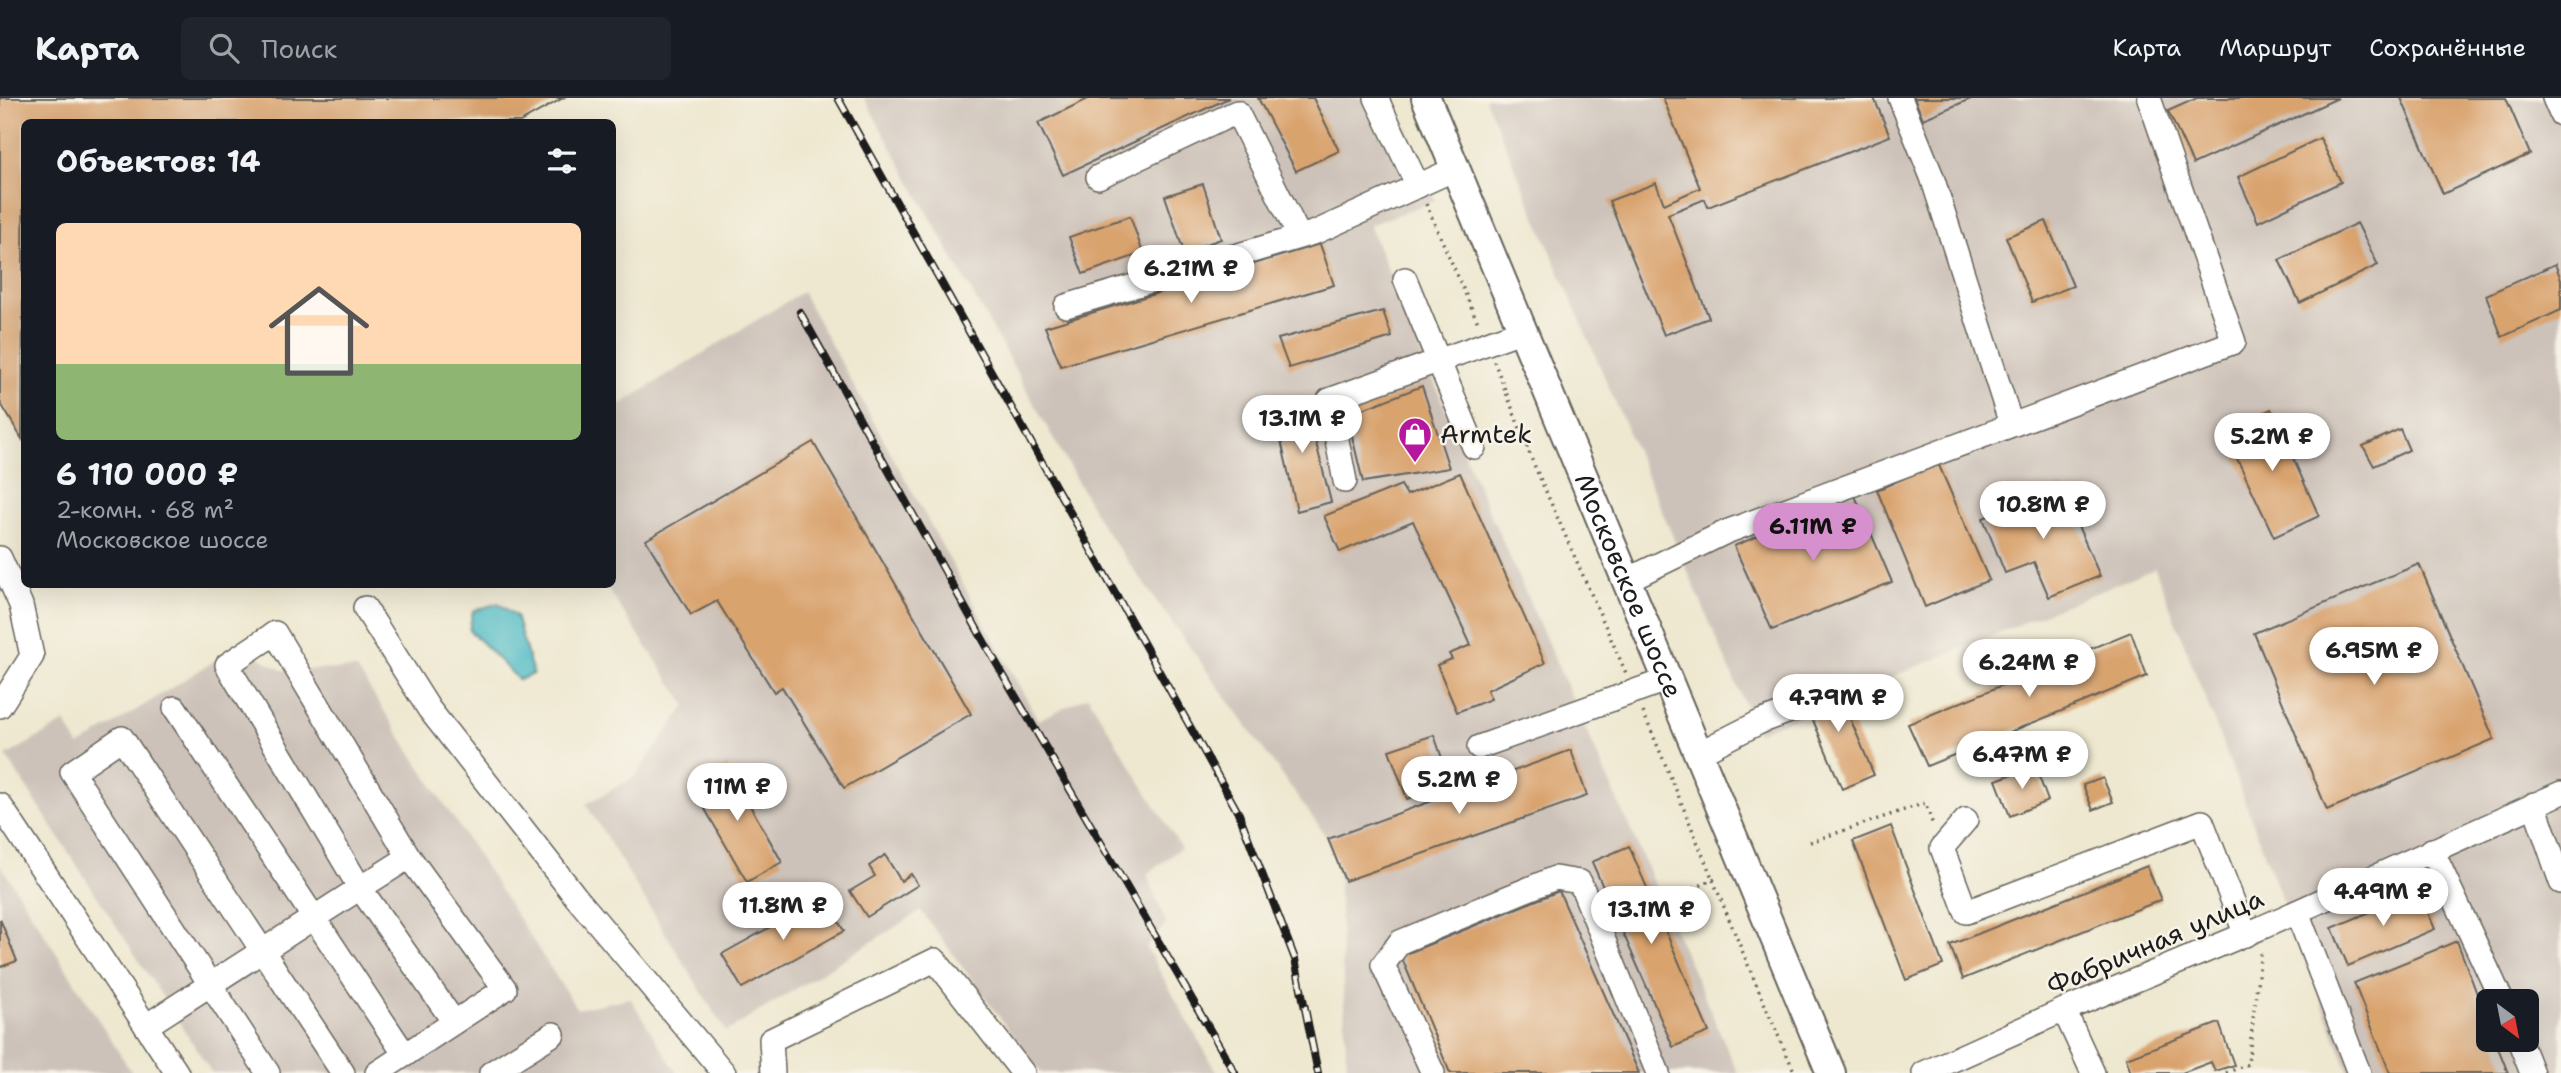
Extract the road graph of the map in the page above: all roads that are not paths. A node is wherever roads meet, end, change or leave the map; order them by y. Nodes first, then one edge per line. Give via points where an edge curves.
1 (1377, 98) edge
2 (1426, 98) edge
3 (1900, 98) edge
4 (2149, 98) edge
5 (2554, 98) edge
6 (2561, 114) edge
7 (1455, 169) junction
8 (1098, 177) dead end
9 (1418, 186) junction
10 (1299, 236) junction
11 (1405, 279) dead end
12 (1066, 306) dead end
13 (1521, 331) junction
14 (1439, 360) junction
15 (2011, 424) junction
16 (1474, 447) dead end
17 (1345, 481) dead end
18 (0, 558) edge
19 (1625, 581) junction
20 (365, 608) dead end
21 (1666, 680) junction
22 (0, 706) edge
23 (174, 708) dead end
24 (1792, 710) dead end
25 (1479, 747) dead end
26 (1697, 754) junction
27 (2561, 793) edge
28 (2534, 804) junction
29 (0, 806) edge
30 (1966, 820) dead end
31 (2432, 850) junction
32 (409, 857) junction
33 (2561, 882) edge
34 (360, 888) junction
35 (2297, 912) junction
36 (313, 919) junction
37 (2254, 931) junction
38 (263, 951) junction
39 (212, 984) junction
40 (2496, 989) edge
41 (2064, 1010) junction
42 (454, 1022) junction
43 (146, 1026) junction
44 (553, 1034) dead end
45 (2524, 1052) edge
46 (405, 1055) junction
47 (177, 1073) edge
48 (268, 1073) edge
49 (343, 1073) edge
50 (377, 1073) edge
51 (491, 1073) edge
52 (724, 1073) edge
53 (773, 1073) edge
54 (1023, 1073) edge
55 (1433, 1073) edge
56 (1658, 1073) edge
57 (1831, 1073) edge
58 (1924, 1073) edge
59 (2093, 1073) edge
60 (2359, 1073) edge
61 (2532, 1073) edge

1 - 9 lane
2 - 7 main road, Московское шоссе
3 - 15 lane via 1932,177
4 - 15 lane via 2234,342
5 - 6 lane
7 - 9 lane
7 - 13 main road, Московское шоссе
8 - 10 lane via 1237,112
9 - 10 lane
10 - 12 lane
11 - 14 lane
13 - 14 lane
13 - 19 main road, Московское шоссе
14 - 16 lane
14 - 17 lane via 1329,400
15 - 19 lane via 1726,532
18 - 22 lane via 21,605 32,656
19 - 21 main road, Московское шоссе
20 - 52 lane via 429,709 576,897
21 - 25 lane
21 - 26 main road, Московское шоссе
23 - 36 lane
24 - 26 lane
26 - 57 main road, Московское шоссе
27 - 28 lane, Фабричная улица
28 - 31 lane, Фабричная улица
28 - 33 lane
29 - 43 lane
30 - 37 lane via 1942,848 1966,912 2202,822
31 - 35 lane, Фабричная улица
31 - 40 lane
32 - 34 lane
32 - 34 lane via 275,633 226,665
32 - 42 lane via 505,989
34 - 36 lane
34 - 42 lane
35 - 37 lane, Фабричная улица
35 - 60 lane
36 - 38 lane
36 - 46 lane
37 - 41 lane, Фабричная улица
38 - 39 lane
38 - 39 lane via 122,738 72,772
38 - 49 lane
39 - 43 lane
39 - 48 lane
41 - 58 lane, Фабричная улица
41 - 59 lane
42 - 46 lane
43 - 47 lane
44 - 51 lane
45 - 61 lane
46 - 50 lane
53 - 54 lane via 771,1040 935,960
55 - 56 lane via 1383,965 1399,942 1555,878 1580,882

